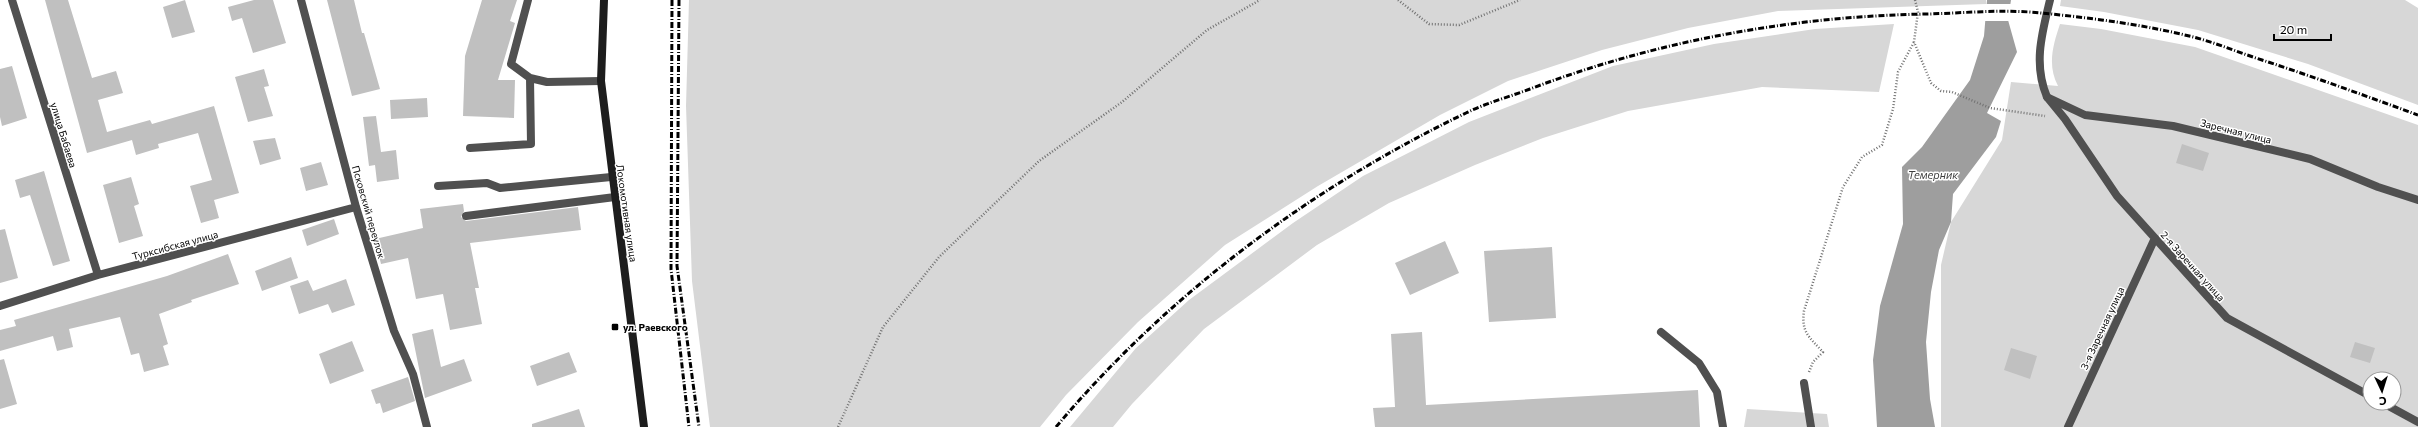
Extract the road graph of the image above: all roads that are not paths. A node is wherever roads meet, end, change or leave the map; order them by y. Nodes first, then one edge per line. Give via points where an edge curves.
1 (12, 0) edge
2 (301, 0) edge
3 (528, 0) edge
4 (604, 0) edge
5 (2050, 0) edge
6 (530, 78) junction
7 (601, 81) junction
8 (2047, 97) junction
9 (470, 148) dead end
10 (612, 177) junction
11 (438, 186) dead end
12 (615, 197) junction
13 (2418, 200) edge
14 (356, 207) junction
15 (466, 216) dead end
16 (2155, 238) junction
17 (98, 276) junction
18 (0, 306) edge
19 (1661, 332) dead end
20 (1804, 383) road end
21 (2362, 392) edge
22 (2398, 411) edge
23 (2418, 422) edge
24 (427, 427) edge
25 (644, 427) edge
26 (1723, 427) edge
27 (1811, 427) edge
28 (2068, 427) edge

1 - 17 street, улица Бабаева
2 - 14 street, Псковский переулок
3 - 6 street via 511,64
4 - 7 street, Локомотивная улица
5 - 8 street via 2040,46 2039,72
6 - 7 street via 547,82
6 - 9 street via 531,144
7 - 10 street, Локомотивная улица
8 - 13 street, Заречная улица via 2085,115 2173,126 2310,159 2378,188
8 - 16 street, 2-я Заречная улица via 2066,119 2117,196
10 - 11 street via 500,188 487,182
10 - 12 street, Локомотивная улица
12 - 15 street
12 - 25 street, Локомотивная улица
14 - 17 street, Турксибская улица
14 - 24 street, Псковский переулок via 394,331 413,374
16 - 21 street, 2-я Заречная улица via 2227,318
16 - 28 street, 3-я Заречная улица
17 - 18 street, Турксибская улица
19 - 26 street via 1699,362 1717,392
20 - 27 street
22 - 23 street

